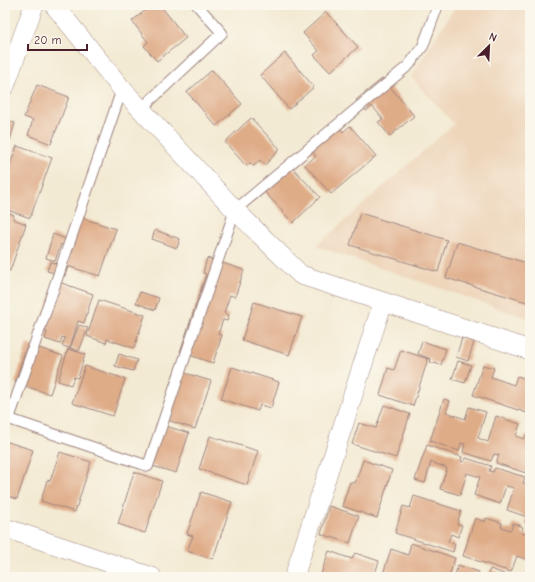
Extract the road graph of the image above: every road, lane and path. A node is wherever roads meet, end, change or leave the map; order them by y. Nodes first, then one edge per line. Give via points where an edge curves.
1 (34, 5) edge
2 (54, 5) edge
3 (197, 5) edge
4 (438, 5) edge
5 (5, 86) edge
6 (122, 89) junction
7 (141, 109) junction
8 (235, 210) junction
9 (383, 302) junction
10 (530, 350) edge
11 (5, 528) edge
12 (152, 577) edge
13 (294, 577) edge

1 - 5 street
2 - 6 street
3 - 7 lane via 222,33
4 - 8 lane via 423,46 408,65
6 - 7 street
6 - 8 lane via 9,419 148,466
7 - 8 street
8 - 9 street via 301,275
9 - 10 street
9 - 13 street
11 - 12 street

